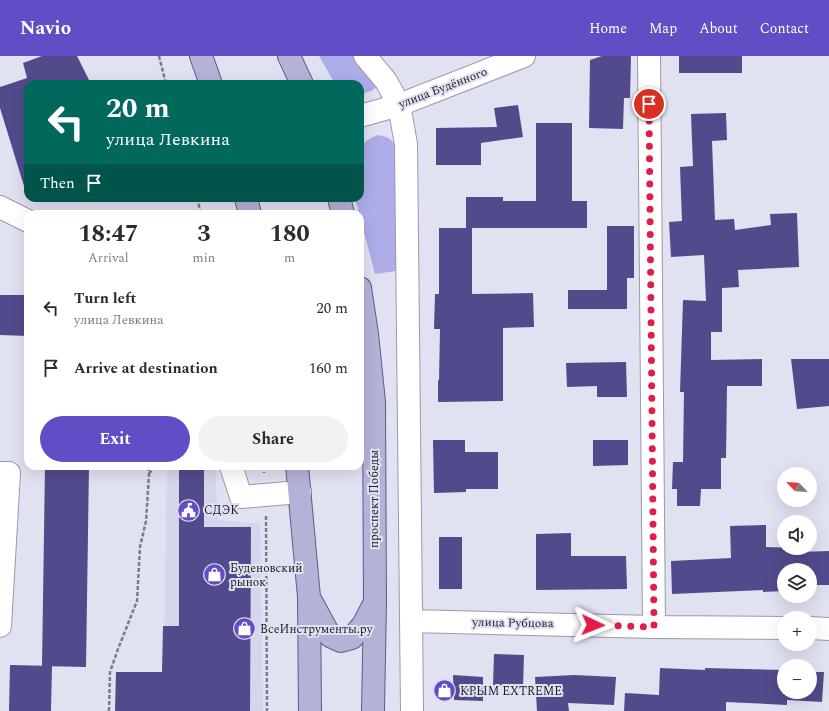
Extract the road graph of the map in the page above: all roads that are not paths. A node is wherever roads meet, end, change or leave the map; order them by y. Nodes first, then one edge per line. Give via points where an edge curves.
1 (201, 56) edge
2 (289, 56) edge
3 (365, 56) edge
4 (524, 56) edge
5 (649, 56) edge
6 (210, 80) edge
7 (300, 80) edge
8 (399, 105) junction
9 (364, 115) edge
10 (0, 207) edge
11 (24, 219) edge
12 (364, 314) edge
13 (232, 470) edge
14 (297, 470) edge
15 (0, 473) edge
16 (300, 492) junction
17 (309, 597) junction
18 (375, 602) junction
19 (411, 621) junction
20 (0, 626) edge
21 (654, 627) junction
22 (777, 628) edge
23 (817, 628) edge
24 (829, 629) edge
25 (310, 711) edge
26 (373, 711) edge
27 (412, 711) edge

1 - 6 main road
2 - 7 main road
3 - 8 street via 386,81
4 - 8 street, улица Будённого
5 - 21 street
8 - 9 street, улица Будённого
8 - 19 street via 406,144
10 - 11 street
12 - 18 main road, проспект Победы via 374,402
13 - 16 street via 241,497
14 - 16 main road
15 - 20 street via 10,473
16 - 17 main road
17 - 18 main road via 330,636 341,641 352,638 363,625
17 - 25 main road
18 - 26 main road, проспект Победы
19 - 21 street, улица Рубцова
19 - 27 street
21 - 22 street, улица Рубцова
23 - 24 street

